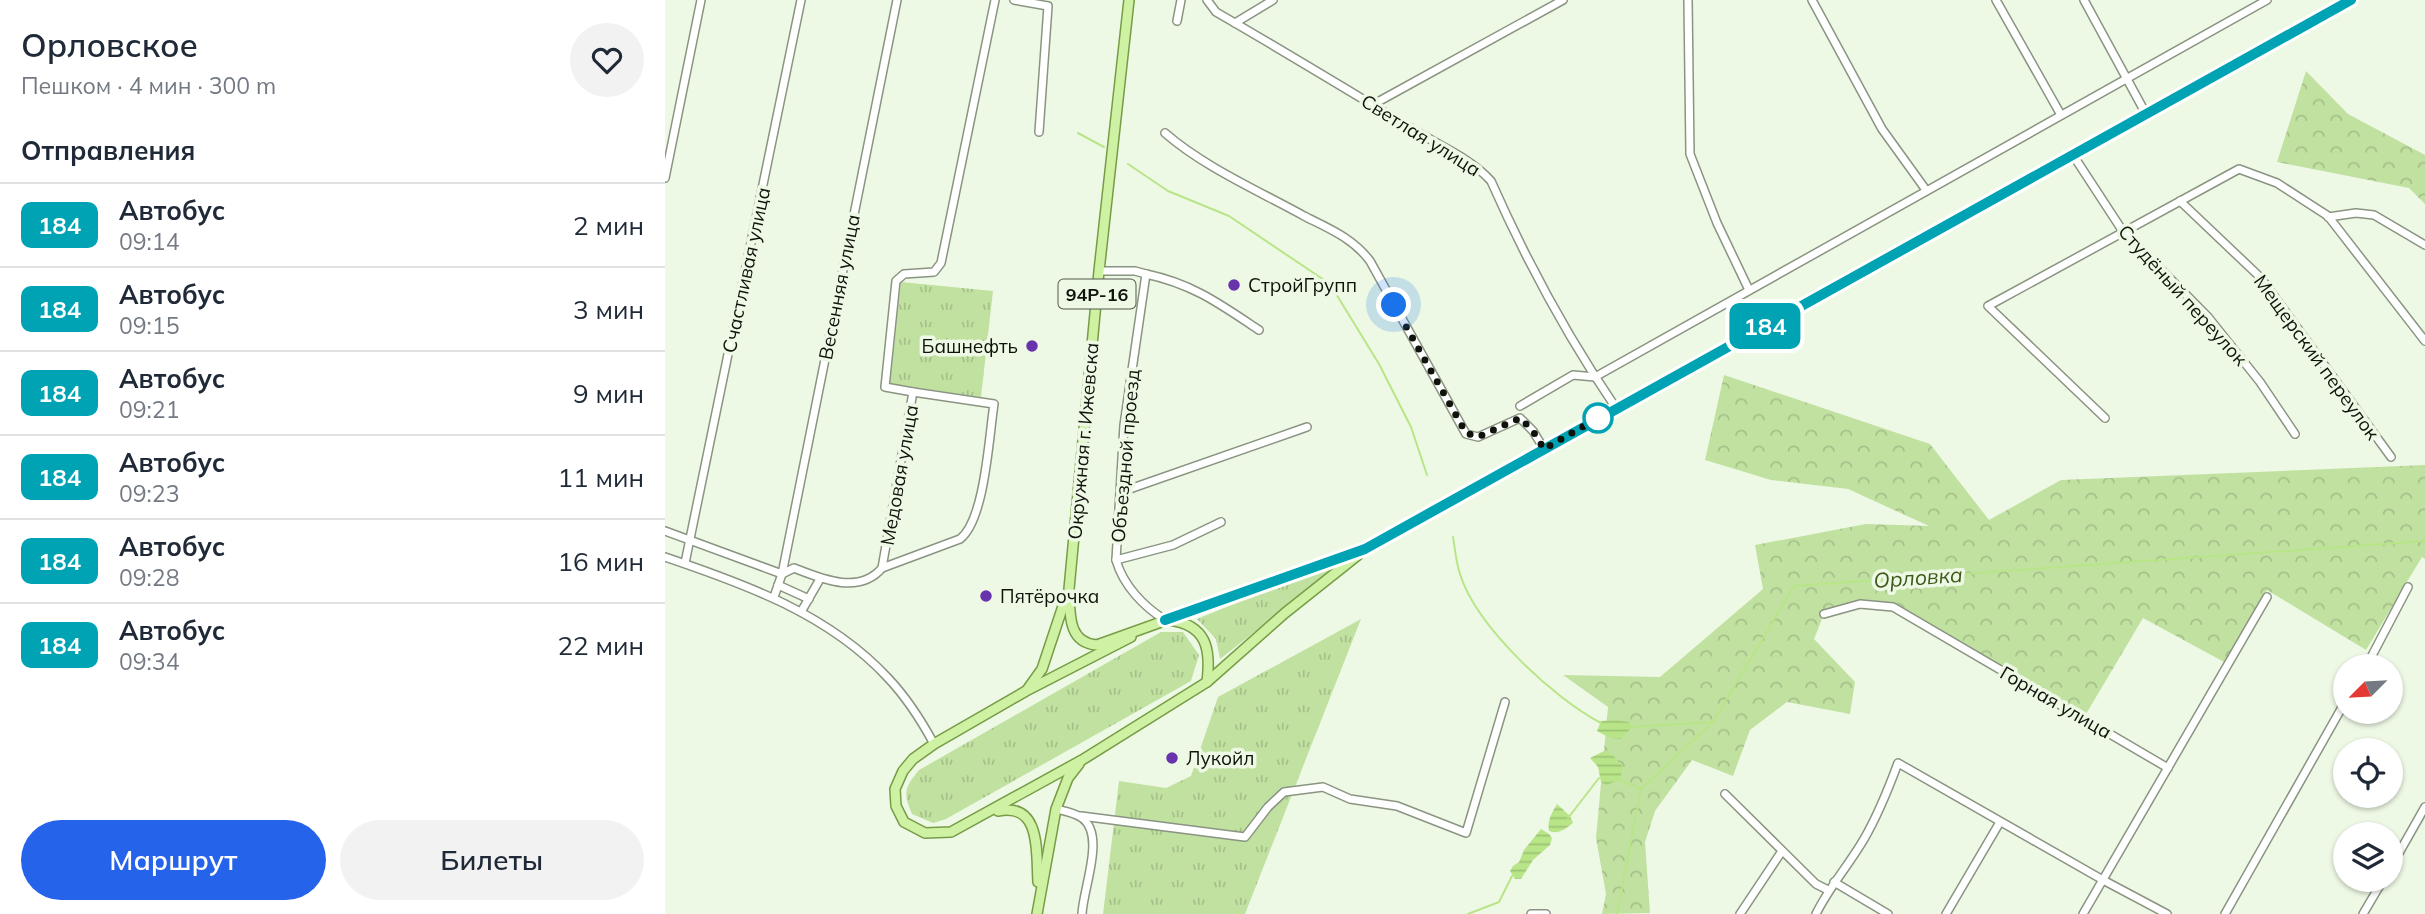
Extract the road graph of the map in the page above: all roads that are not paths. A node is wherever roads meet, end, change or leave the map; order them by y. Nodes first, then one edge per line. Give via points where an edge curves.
1 (701, 0) edge
2 (801, 0) edge
3 (897, 0) edge
4 (995, 0) edge
5 (1014, 0) edge
6 (1129, 0) edge
7 (1181, 0) edge
8 (1207, 0) edge
9 (1273, 0) edge
10 (1563, 0) edge
11 (1688, 0) edge
12 (1812, 0) edge
13 (1996, 0) edge
14 (2084, 0) edge
15 (2267, 0) edge
16 (2351, 0) edge
17 (1177, 21) dead end
18 (1235, 23) junction
19 (2128, 77) junction
20 (1374, 104) junction
21 (2061, 114) junction
22 (2146, 114) junction
23 (1039, 131) dead end
24 (1165, 133) dead end
25 (2073, 155) junction
26 (665, 178) edge
27 (1926, 190) junction
28 (2180, 201) junction
29 (2328, 217) junction
30 (2124, 232) junction
31 (2425, 245) edge
32 (1099, 271) junction
33 (1146, 274) junction
34 (1749, 290) junction
35 (1259, 330) dead end
36 (2425, 341) edge
37 (1595, 377) junction
38 (913, 392) junction
39 (1520, 406) dead end
40 (1616, 408) junction
41 (2105, 418) dead end
42 (1307, 427) dead end
43 (2295, 434) dead end
44 (1544, 449) junction
45 (2391, 457) dead end
46 (1121, 492) junction
47 (1221, 522) dead end
48 (665, 531) edge
49 (691, 540) junction
50 (1365, 549) junction
51 (665, 556) edge
52 (1116, 560) junction
53 (685, 563) junction
54 (882, 568) junction
55 (782, 574) junction
56 (820, 579) junction
57 (778, 585) junction
58 (2408, 587) dead end
59 (1069, 589) junction
60 (773, 597) junction
61 (2267, 597) dead end
62 (809, 599) junction
63 (801, 611) junction
64 (1824, 614) dead end
65 (1165, 620) junction
66 (2372, 654) edge
67 (1207, 682) junction
68 (1026, 691) junction
69 (1505, 702) dead end
70 (2333, 723) edge
71 (934, 744) junction
72 (1082, 760) junction
73 (2168, 768) junction
74 (1725, 794) dead end
75 (2425, 807) edge
76 (1056, 809) junction
77 (1081, 816) junction
78 (974, 821) junction
79 (2000, 822) junction
80 (2403, 845) edge
81 (1782, 851) junction
82 (2103, 880) junction
83 (1834, 882) junction
84 (1828, 890) junction
85 (2376, 892) edge
86 (1038, 895) junction
87 (1037, 914) edge
88 (1082, 914) edge
89 (1531, 914) edge
90 (1546, 914) edge
91 (1740, 914) edge
92 (1816, 914) edge
93 (1888, 914) edge
94 (1946, 914) edge
95 (2084, 914) edge
96 (2167, 914) edge
97 (2225, 914) edge
98 (2363, 914) edge

1 - 26 street
2 - 49 street, Счастливая улица
3 - 55 street, Весенняя улица
4 - 38 street, Медовая улица via 941,263 934,272 904,274 897,281 885,387
5 - 23 street via 1048,6
6 - 32 main road, Окружная г. Ижевска / 94Р-16
7 - 17 street
8 - 18 street, Светлая улица via 1216,12
9 - 18 street
10 - 20 street
11 - 34 street via 1691,154
12 - 27 street via 1882,129
13 - 21 street
14 - 19 street
15 - 19 street
16 - 22 main road
18 - 20 street, Светлая улица
19 - 21 street
19 - 22 street
20 - 37 street, Светлая улица via 1472,163 1492,181
21 - 27 street
22 - 25 main road
24 - 44 street via 1211,164 1354,243 1370,261 1466,433 1478,437 1520,418
25 - 30 street, Студёный переулок
25 - 40 main road
27 - 34 street
28 - 29 street via 2239,169 2277,183
28 - 30 street
28 - 45 street, Мещерский переулок via 2261,278
29 - 31 street via 2374,215
29 - 36 street
30 - 41 street via 1988,306
30 - 43 street, Студёный переулок via 2208,317
32 - 33 street
32 - 59 main road, Окружная г. Ижевска / 94Р-16
33 - 35 street via 1200,291
33 - 46 street, Объездной проезд via 1125,425
34 - 37 street
37 - 39 street via 1573,375
37 - 40 street, Светлая улица
38 - 54 street, Медовая улица
38 - 54 street via 994,404 980,505 960,539
40 - 44 main road
42 - 46 street
44 - 50 main road
46 - 52 street, Объездной проезд
47 - 52 street via 1173,545
48 - 49 street, Медовая улица
49 - 53 street, Счастливая улица
49 - 55 street, Медовая улица
50 - 65 main road
50 - 67 main road
51 - 53 street
52 - 65 street, Объездной проезд via 1120,574 1141,601
53 - 60 street
54 - 56 street, Медовая улица via 875,577 859,583
55 - 56 street, Медовая улица via 794,568
55 - 57 street, Весенняя улица
56 - 62 street
57 - 60 street, Весенняя улица
57 - 62 street
58 - 66 street
59 - 65 main road, Окружная г. Ижевска / 94Р-16 via 1072,627 1087,644 1097,645
59 - 68 main road, Окружная г. Ижевска / 94Р-16 via 1042,669
60 - 63 street
61 - 73 street
62 - 63 street
63 - 71 street via 886,675 915,710
64 - 73 street, Горная улица via 1860,604 1893,607
65 - 67 main road via 1185,623 1203,638 1209,653
65 - 68 main road, 94Р-16
67 - 72 main road, 94Р-16
68 - 71 main road, 94Р-16
69 - 77 street via 1466,833 1397,806 1350,799 1324,787 1285,792 1245,837
70 - 97 street
71 - 78 main road, 94Р-16 via 898,779 895,798 899,814 917,830 933,834 951,832
72 - 76 main road, 94Р-16 via 1067,778
72 - 78 main road, 94Р-16
73 - 82 street
74 - 81 street
75 - 80 street
76 - 77 street
76 - 86 main road, 94Р-16
77 - 88 street via 1089,824 1094,845
78 - 86 main road, 94Р-16 via 1007,809 1025,815 1035,836
79 - 82 street
79 - 83 street via 1898,763 1880,810
79 - 94 street
81 - 84 street
81 - 91 street
82 - 95 street
82 - 96 street
83 - 84 street
83 - 93 street
84 - 92 street
85 - 98 street
86 - 87 main road, 94Р-16
89 - 90 street

